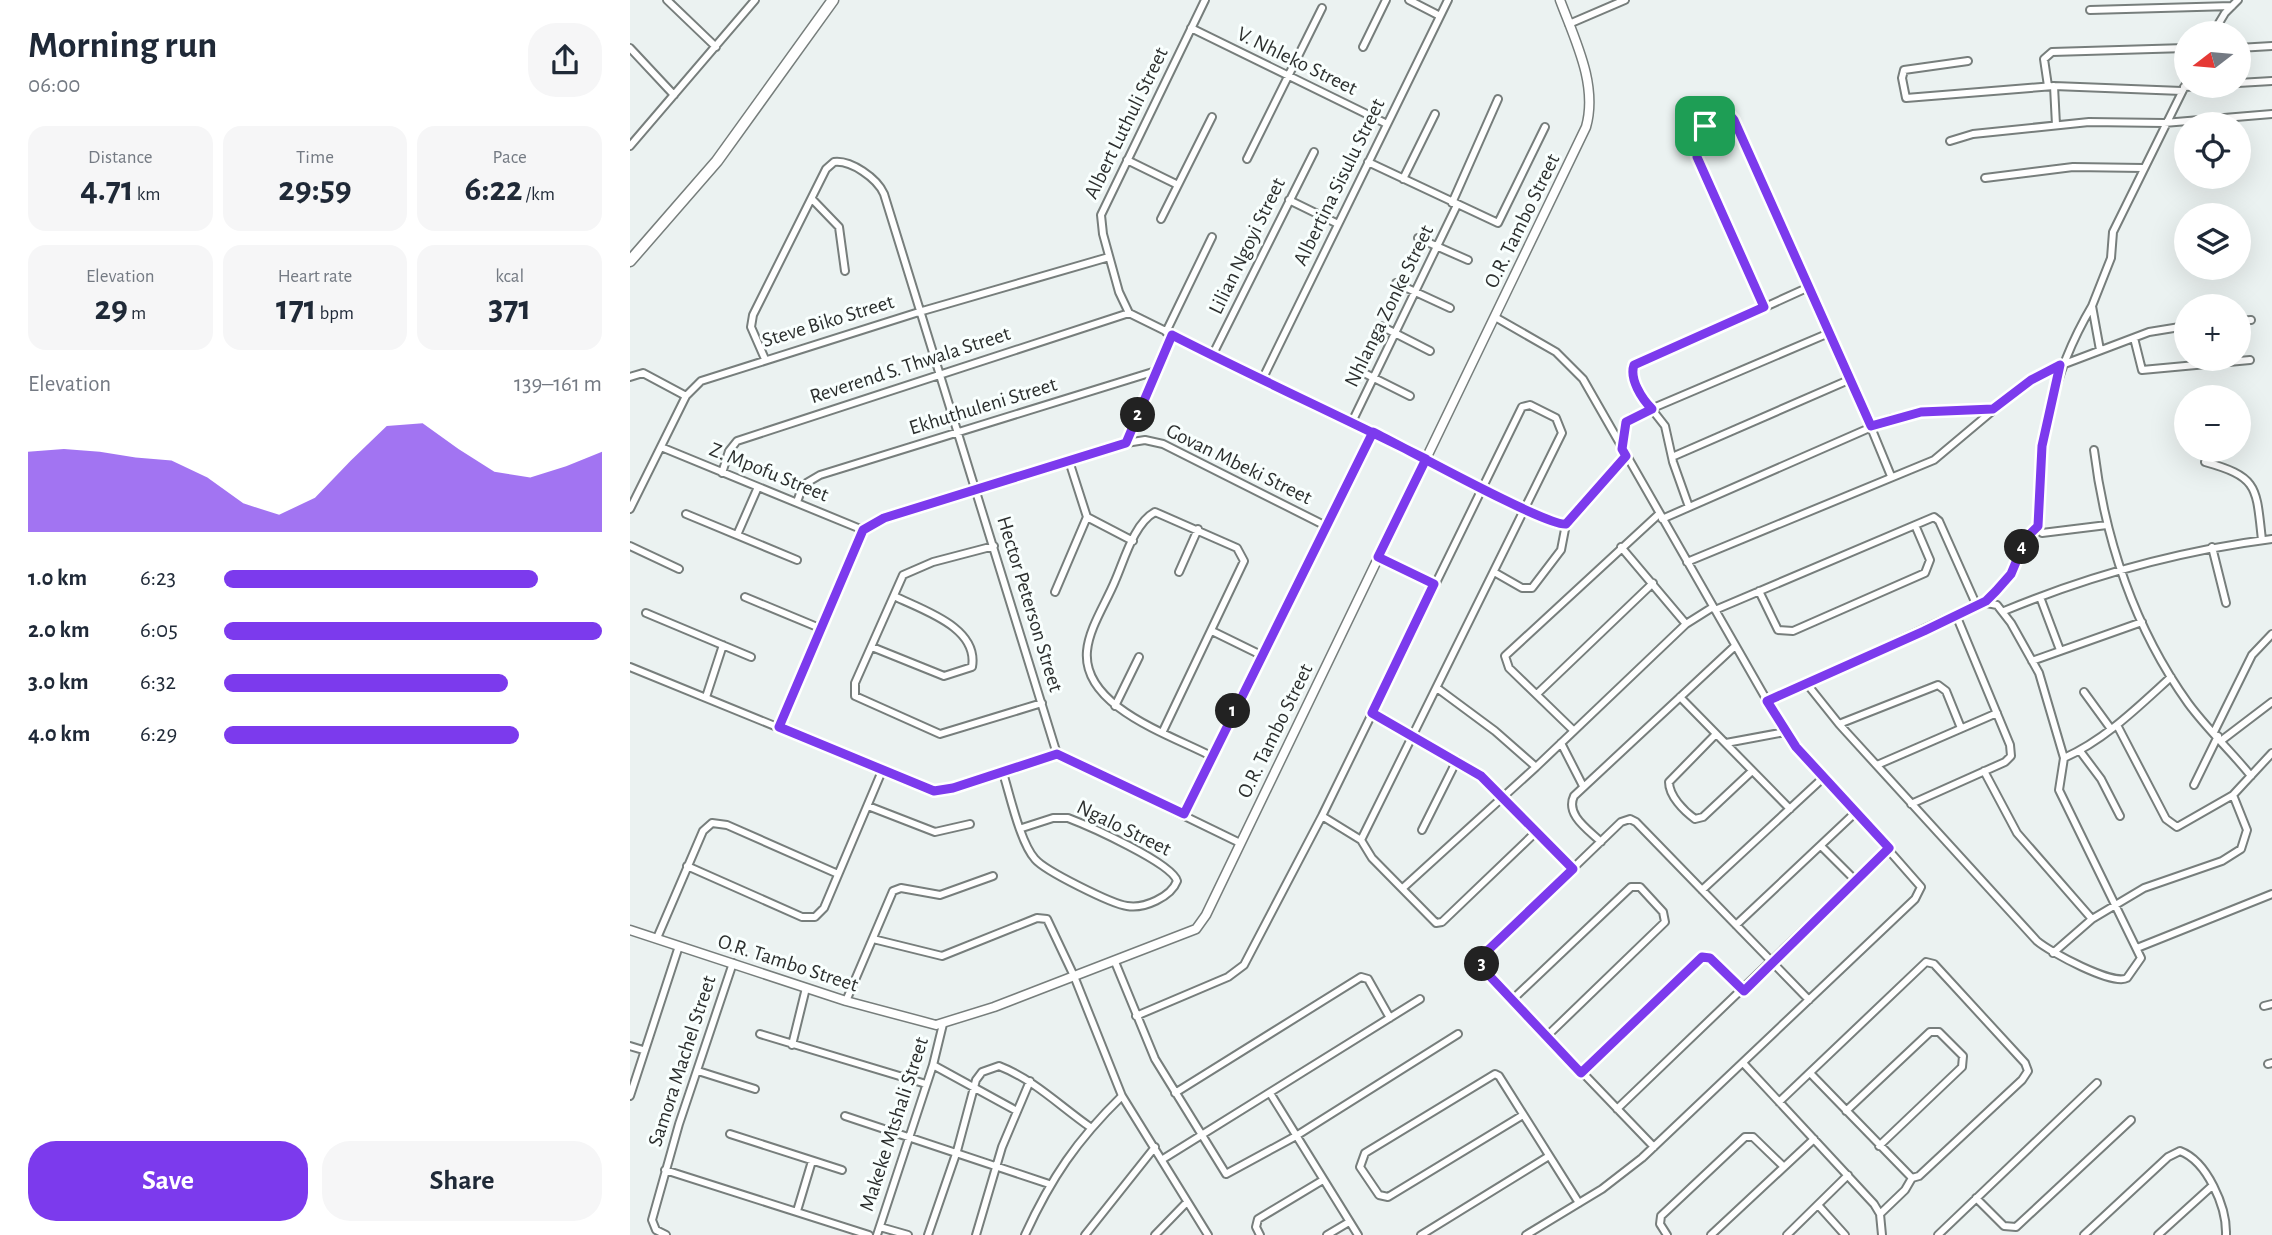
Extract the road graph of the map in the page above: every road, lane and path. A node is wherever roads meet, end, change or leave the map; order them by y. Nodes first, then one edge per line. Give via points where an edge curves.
1 (667, 0) edge
2 (679, 0) edge
3 (754, 0) edge
4 (833, 0) edge
5 (1205, 0) edge
6 (1386, 0) edge
7 (1409, 0) edge
8 (1448, 0) edge
9 (1560, 0) edge
10 (1625, 0) edge
11 (2238, 0) edge
12 (2232, 6) junction
13 (673, 7) junction
14 (1322, 8) dead end
15 (2090, 10) dead end
16 (1440, 16) junction
17 (2221, 21) edge
18 (1569, 24) junction
19 (1191, 28) junction
20 (2272, 46) edge
21 (716, 47) junction
22 (1363, 47) dead end
23 (2251, 47) edge
24 (630, 48) edge
25 (2174, 48) edge
26 (1968, 61) dead end
27 (1289, 76) junction
28 (2272, 81) edge
29 (2251, 82) edge
30 (2051, 86) junction
31 (2174, 87) edge
32 (674, 95) junction
33 (2178, 98) edge
34 (1498, 99) dead end
35 (1435, 114) dead end
36 (2272, 114) edge
37 (1212, 117) dead end
38 (2164, 123) junction
39 (1387, 124) junction
40 (2056, 125) junction
41 (1545, 127) dead end
42 (1950, 141) dead end
43 (630, 146) edge
44 (1314, 152) dead end
45 (1247, 159) dead end
46 (1127, 160) junction
47 (1368, 162) junction
48 (2143, 168) junction
49 (1985, 178) dead end
50 (1403, 179) junction
51 (1178, 185) junction
52 (812, 199) junction
53 (1289, 200) junction
54 (1455, 204) junction
55 (1161, 219) dead end
56 (1338, 224) junction
57 (1212, 237) dead end
58 (1418, 238) dead end
59 (1438, 247) junction
60 (1109, 257) junction
61 (1468, 260) dead end
62 (630, 261) edge
63 (845, 271) dead end
64 (1396, 283) dead end
65 (1809, 288) junction
66 (1417, 293) junction
67 (2092, 306) junction
68 (1764, 307) junction
69 (1450, 308) dead end
70 (919, 312) junction
71 (1129, 313) junction
72 (1495, 317) junction
73 (1381, 326) dead end
74 (2174, 328) edge
75 (1397, 333) junction
76 (1829, 333) junction
77 (1169, 334) junction
78 (2134, 338) junction
79 (2100, 350) junction
80 (1430, 351) dead end
81 (1212, 356) junction
82 (765, 359) junction
83 (2060, 365) junction
84 (2174, 367) edge
85 (1356, 369) dead end
86 (1156, 371) junction
87 (939, 374) junction
88 (630, 377) edge
89 (1374, 379) junction
90 (1851, 379) junction
91 (1262, 380) junction
92 (686, 396) junction
93 (1410, 396) dead end
94 (1652, 409) junction
95 (1993, 409) junction
96 (1352, 422) junction
97 (1871, 426) junction
98 (959, 432) junction
99 (1373, 432) junction
100 (1126, 443) junction
101 (661, 447) junction
102 (2094, 450) dead end
103 (1624, 452) junction
104 (1672, 457) junction
105 (1426, 459) junction
106 (1069, 461) junction
107 (2205, 462) dead end
108 (722, 473) junction
109 (1891, 476) junction
110 (758, 487) junction
111 (1481, 487) junction
112 (977, 490) junction
113 (797, 502) junction
114 (1689, 507) junction
115 (630, 509) edge
116 (1524, 509) junction
117 (686, 513) dead end
118 (1087, 517) junction
119 (1660, 517) junction
120 (1566, 524) junction
121 (1324, 525) junction
122 (1915, 525) junction
123 (2107, 525) junction
124 (2038, 526) junction
125 (863, 530) junction
126 (1198, 530) junction
127 (737, 535) junction
128 (2272, 538) edge
129 (2262, 540) junction
130 (1133, 541) junction
131 (630, 546) edge
132 (994, 546) junction
133 (1621, 547) junction
134 (2212, 547) junction
135 (1378, 557) junction
136 (797, 560) dead end
137 (1687, 562) junction
138 (2120, 568) junction
139 (679, 569) dead end
140 (1179, 572) dead end
141 (1494, 572) junction
142 (1653, 583) junction
143 (1434, 584) junction
144 (1759, 591) junction
145 (1055, 592) dead end
146 (894, 596) junction
147 (745, 597) dead end
148 (2040, 597) junction
149 (1986, 601) junction
150 (2226, 603) dead end
151 (1976, 604) junction
152 (1714, 609) junction
153 (2004, 611) junction
154 (646, 613) dead end
155 (1956, 615) junction
156 (2141, 622) junction
157 (1686, 624) junction
158 (822, 629) junction
159 (1212, 631) junction
160 (2272, 634) edge
161 (723, 645) junction
162 (1735, 646) junction
163 (872, 647) junction
164 (2060, 650) junction
165 (1261, 655) junction
166 (751, 657) dead end
167 (1139, 657) dead end
168 (2032, 662) junction
169 (630, 667) edge
170 (2171, 677) junction
171 (1807, 684) junction
172 (1437, 688) junction
173 (2084, 692) dead end
174 (1537, 694) junction
175 (706, 697) junction
176 (1680, 697) junction
177 (1767, 701) junction
178 (2272, 702) edge
179 (1042, 703) junction
180 (1115, 706) junction
181 (1372, 713) junction
182 (1997, 713) junction
183 (1839, 724) junction
184 (779, 727) junction
185 (2114, 727) junction
186 (1961, 728) junction
187 (1573, 730) junction
188 (1163, 731) junction
189 (1785, 732) junction
190 (1716, 734) junction
191 (1414, 736) junction
192 (2218, 736) junction
193 (1561, 743) junction
194 (1726, 743) junction
195 (2080, 751) junction
196 (1057, 754) junction
197 (2272, 754) edge
198 (1211, 756) junction
199 (2064, 758) junction
200 (1457, 760) junction
201 (1877, 765) junction
202 (1536, 767) junction
203 (882, 771) junction
204 (1752, 771) junction
205 (1984, 771) junction
206 (1003, 772) junction
207 (2251, 776) junction
208 (1823, 778) junction
209 (2194, 785) dead end
210 (1583, 786) junction
211 (2233, 795) junction
212 (1503, 797) junction
213 (1911, 804) junction
214 (868, 807) junction
215 (1790, 808) junction
216 (1856, 813) junction
217 (1184, 814) junction
218 (1322, 816) junction
219 (2120, 817) dead end
220 (970, 824) dead end
221 (1022, 828) junction
222 (1422, 830) dead end
223 (1536, 832) junction
224 (1361, 841) junction
225 (1601, 842) junction
226 (1240, 843) junction
227 (1821, 846) junction
228 (1889, 848) junction
229 (687, 866) junction
230 (1573, 869) junction
231 (838, 874) junction
232 (993, 876) dead end
233 (1855, 880) junction
234 (1404, 887) junction
235 (1702, 890) junction
236 (2272, 894) edge
237 (2115, 904) junction
238 (2092, 919) junction
239 (1736, 925) junction
240 (630, 930) edge
241 (657, 938) junction
242 (873, 939) junction
243 (678, 946) junction
244 (2137, 948) junction
245 (2053, 953) junction
246 (1115, 962) junction
247 (733, 963) junction
248 (1772, 963) junction
249 (1074, 976) junction
250 (806, 988) junction
251 (1744, 991) junction
252 (1420, 999) dead end
253 (1512, 1000) junction
254 (1809, 1000) junction
255 (846, 1001) junction
256 (2272, 1004) edge
257 (2264, 1006) dead end
258 (1136, 1016) junction
259 (1390, 1018) junction
260 (943, 1024) junction
261 (760, 1034) dead end
262 (1458, 1034) dead end
263 (1547, 1036) junction
264 (792, 1045) junction
265 (630, 1046) edge
266 (643, 1050) junction
267 (1744, 1064) junction
268 (933, 1065) junction
269 (698, 1071) junction
270 (1581, 1073) junction
271 (1810, 1073) junction
272 (1030, 1081) junction
273 (2097, 1083) dead end
274 (926, 1084) junction
275 (755, 1088) dead end
276 (973, 1089) junction
277 (1175, 1093) junction
278 (1270, 1093) junction
279 (630, 1096) edge
280 (1122, 1096) junction
281 (1779, 1102) junction
282 (1617, 1109) junction
283 (1017, 1111) junction
284 (1846, 1111) junction
285 (1524, 1115) junction
286 (845, 1116) dead end
287 (2131, 1120) dead end
288 (1090, 1126) junction
289 (730, 1134) dead end
290 (909, 1136) junction
291 (1200, 1136) junction
292 (1296, 1136) junction
293 (1814, 1139) junction
294 (1880, 1146) junction
295 (1155, 1147) junction
296 (1654, 1147) junction
297 (957, 1152) junction
298 (1549, 1156) junction
299 (1163, 1159) junction
300 (812, 1161) junction
301 (998, 1165) junction
302 (1784, 1167) junction
303 (666, 1170) junction
304 (842, 1170) dead end
305 (1849, 1175) junction
306 (1912, 1178) junction
307 (1323, 1180) junction
308 (1049, 1184) junction
309 (2212, 1185) junction
310 (1976, 1198) junction
311 (1187, 1202) junction
312 (1579, 1203) junction
313 (1818, 1205) junction
314 (797, 1211) junction
315 (1880, 1214) junction
316 (1349, 1222) junction
317 (880, 1227) junction
318 (666, 1235) edge
319 (869, 1235) edge
320 (877, 1235) edge
321 (908, 1235) edge
322 (928, 1235) edge
323 (976, 1235) edge
324 (1025, 1235) edge
325 (1085, 1235) edge
326 (1154, 1235) edge
327 (1208, 1235) edge
328 (1260, 1235) edge
329 (1327, 1235) edge
330 (1358, 1235) edge
331 (1421, 1235) edge
332 (1526, 1235) edge
333 (1667, 1235) edge
334 (1711, 1235) edge
335 (1787, 1235) edge
336 (1845, 1235) edge
337 (1882, 1235) edge
338 (1938, 1235) edge
339 (2084, 1235) edge
340 (2158, 1235) edge
341 (2226, 1235) edge

1 - 13 street
2 - 13 street
3 - 21 street
4 - 62 highway via 732,142
5 - 19 street, Albert Luthuli Street
6 - 22 street
7 - 16 street
8 - 16 street, Albertina Sisulu Street
9 - 18 street, O.R. Tambo Street
10 - 18 street
11 - 12 street
12 - 15 street
12 - 17 street
13 - 21 street
14 - 27 street
16 - 39 street, Albertina Sisulu Street
18 - 72 street, O.R. Tambo Street via 1586,75 1588,118
19 - 27 street, V. Nhleko Street
19 - 46 street, Albert Luthuli Street
20 - 23 street
21 - 32 street
24 - 32 street
25 - 30 street via 2052,52 2044,60
26 - 30 street via 1905,69 1906,98
27 - 39 street, V. Nhleko Street
27 - 45 street
28 - 29 street
30 - 31 street
30 - 40 street
32 - 43 street
33 - 38 street
34 - 54 street, Nhlanga Zonke Street
35 - 50 street
36 - 38 street
37 - 51 street
38 - 40 street
38 - 48 street
39 - 47 street, Albertina Sisulu Street
40 - 42 street
41 - 54 street via 1498,223
44 - 53 street, Lilian Ngoyi Street
46 - 51 street
46 - 60 street, Albert Luthuli Street via 1101,215
47 - 50 street
47 - 56 street, Albertina Sisulu Street
48 - 49 street via 2063,167
48 - 67 street via 2113,232 2111,258
50 - 54 street
51 - 55 street
52 - 63 street via 838,226
52 - 70 street, Hector Peterson Street via 834,162 871,177 882,189
52 - 82 street via 751,319
53 - 56 street
53 - 81 street, Lilian Ngoyi Street
54 - 59 street, Nhlanga Zonke Street
56 - 91 street, Albertina Sisulu Street
57 - 77 street
58 - 59 street
59 - 61 street
59 - 66 street, Nhlanga Zonke Street
60 - 70 street, Steve Biko Street
60 - 71 street, Albert Luthuli Street
64 - 66 street
65 - 68 street
65 - 68 street via 1734,120 1728,115 1713,120 1698,141 1697,157
65 - 76 street
66 - 69 street
66 - 75 street, Nhlanga Zonke Street
67 - 79 street
67 - 83 street
68 - 94 street via 1634,365 1634,379
70 - 82 street, Steve Biko Street
70 - 87 street, Hector Peterson Street
71 - 77 street
71 - 87 street, Reverend S. Thwala Street
72 - 103 street via 1556,352 1575,369
72 - 105 street, O.R. Tambo Street
73 - 75 street
74 - 78 street
75 - 80 street
75 - 89 street, Nhlanga Zonke Street
76 - 90 street
76 - 94 street
77 - 81 street
77 - 86 street
78 - 79 street
78 - 84 street via 2142,370
79 - 83 street
81 - 91 street
82 - 92 street, Steve Biko Street via 708,377
83 - 95 street
83 - 124 street via 2042,446
85 - 89 street
86 - 98 street, Ekhuthuleni Street
86 - 100 street
87 - 98 street, Hector Peterson Street
87 - 108 street, Reverend S. Thwala Street via 737,441
88 - 92 street via 643,373
89 - 93 street
89 - 96 street, Nhlanga Zonke Street
90 - 97 street
90 - 104 street
91 - 96 street
92 - 101 street, Steve Biko Street
94 - 103 street via 1626,422
94 - 104 street via 1665,426
95 - 97 street via 1921,412
95 - 109 street via 1940,457
96 - 99 street
97 - 109 street
97 - 114 street
98 - 112 street, Hector Peterson Street
98 - 113 street, Ekhuthuleni Street via 820,475 803,485
99 - 105 street
99 - 121 street, Govan Mbeki Street
100 - 106 street, Govan Mbeki Street
100 - 121 street, Govan Mbeki Street via 1159,442
101 - 108 street, Z. Mpofu Street
101 - 115 street, Steve Biko Street
102 - 123 street
103 - 119 street
103 - 120 street
104 - 114 street
105 - 111 street
105 - 135 street, O.R. Tambo Street
106 - 112 street, Govan Mbeki Street
106 - 118 street
107 - 129 street via 2249,480
108 - 110 street, Z. Mpofu Street
109 - 137 street
110 - 113 street, Z. Mpofu Street
110 - 127 street
111 - 116 street
111 - 116 street via 1522,407 1530,405 1544,412 1560,422 1562,433
111 - 143 street
112 - 125 street, Govan Mbeki Street via 879,520
112 - 132 street, Hector Peterson Street
113 - 125 street, Z. Mpofu Street
114 - 119 street
116 - 120 street
116 - 141 street
117 - 127 street
118 - 130 street
118 - 145 street
119 - 133 street
119 - 137 street
120 - 141 street via 1561,550 1532,588 1522,588
121 - 165 street, Govan Mbeki Street
122 - 144 street
122 - 144 street via 1930,561 1925,573 1793,631 1778,630
122 - 151 street via 1938,519
123 - 124 street via 2042,533
123 - 138 street
124 - 149 street via 2026,538 2011,574
125 - 158 street
126 - 130 street via 1155,512
126 - 140 street
126 - 159 street via 1237,548 1244,558
127 - 136 street
128 - 129 street
129 - 134 street
130 - 180 street via 1086,653 1094,684
131 - 139 street
132 - 146 street via 910,570
132 - 179 street, Hector Peterson Street
133 - 142 street
133 - 174 street via 1506,656 1507,665
134 - 138 street
134 - 150 street
135 - 143 street
135 - 226 street, O.R. Tambo Street
137 - 152 street
138 - 148 street
138 - 156 street
141 - 172 street
142 - 157 street
142 - 174 street
143 - 181 street
144 - 152 street
146 - 163 street
146 - 163 street via 962,635 970,648 972,667 944,676
147 - 158 street
148 - 153 street
148 - 164 street
149 - 151 street
149 - 153 street
151 - 155 street
152 - 157 street
152 - 162 street
153 - 168 street
154 - 161 street
155 - 171 street
155 - 182 street
156 - 164 street
156 - 170 street
157 - 187 street
158 - 184 street
159 - 165 street
159 - 188 street
160 - 192 street via 2252,655
161 - 166 street
161 - 175 street
162 - 176 street
162 - 177 street
163 - 179 street via 855,683 855,696 940,734
164 - 168 street
165 - 198 street, Govan Mbeki Street
167 - 180 street
168 - 199 street
169 - 175 street
170 - 185 street
170 - 192 street
171 - 177 street
171 - 183 street
172 - 191 street
172 - 202 street
173 - 185 street
174 - 187 street
175 - 184 street
176 - 190 street
176 - 210 street
177 - 189 street
178 - 192 street
179 - 196 street, Hector Peterson Street
180 - 188 street
181 - 191 street
181 - 218 street
182 - 186 street
182 - 205 street via 2011,756
183 - 186 street via 1938,685 1945,688
183 - 201 street
184 - 203 street
185 - 195 street
185 - 211 street via 2173,826 2185,825
186 - 201 street
187 - 193 street
188 - 198 street
189 - 194 street
189 - 208 street
190 - 194 street
190 - 204 street via 1669,782 1671,793 1688,813 1695,819 1703,817
191 - 200 street
191 - 224 street
192 - 207 street
192 - 209 street
193 - 202 street
193 - 210 street
194 - 204 street
195 - 199 street
195 - 219 street
196 - 206 street
196 - 217 street
197 - 207 street
198 - 217 street, Govan Mbeki Street
199 - 237 street via 2059,790
200 - 212 street
200 - 222 street
201 - 213 street
202 - 212 street
203 - 206 street via 934,791
203 - 214 street
204 - 215 street
205 - 213 street
205 - 238 street via 2017,833
206 - 221 street, Ngalo Street
207 - 211 street
208 - 215 street
208 - 216 street
210 - 225 street via 1572,800 1572,811
211 - 237 street via 2247,830 2241,849
212 - 223 street
212 - 234 street
213 - 245 street
214 - 220 street via 935,832
214 - 231 street
215 - 235 street
216 - 227 street
216 - 228 street
217 - 226 street
218 - 224 street
218 - 258 street via 1244,965 1228,977
221 - 221 street, Ngalo Street via 1031,853 1043,866 1125,906 1164,896 1177,881 1173,872 1157,862 1069,818
223 - 230 street
223 - 234 street via 1440,923 1433,921
224 - 234 street via 1371,858
225 - 230 street
225 - 235 street via 1621,822 1633,820
226 - 246 street, O.R. Tambo Street via 1196,929
227 - 233 street
227 - 239 street
228 - 233 street
228 - 254 street via 1919,880 1920,893
229 - 231 street via 811,918 824,908
229 - 231 street via 707,825 718,822
229 - 241 street
230 - 253 street via 1482,958 1485,971
232 - 242 street via 934,895 896,889
233 - 248 street
235 - 239 street
236 - 244 street
237 - 238 street
237 - 244 street
238 - 245 street
239 - 248 street
240 - 241 street, O.R. Tambo Street
241 - 243 street, O.R. Tambo Street
242 - 249 street via 942,956 1045,918
242 - 255 street
243 - 247 street, O.R. Tambo Street
243 - 266 street
244 - 245 street via 2141,958 2120,981
246 - 249 street, O.R. Tambo Street
246 - 258 street
247 - 250 street, O.R. Tambo Street
247 - 269 street, Samora Machel Street
248 - 251 street
248 - 254 street
249 - 260 street, O.R. Tambo Street
249 - 280 street
250 - 255 street, O.R. Tambo Street
250 - 264 street
251 - 270 street via 1710,958 1702,957
251 - 282 street
252 - 259 street
253 - 263 street
253 - 263 street via 1631,887 1640,887 1663,912 1665,922
254 - 267 street
255 - 260 street, O.R. Tambo Street via 922,1023
256 - 257 street
258 - 277 street
259 - 277 street via 1368,979 1359,977
259 - 278 street
260 - 268 street, Makeke Mtshali Street
261 - 264 street
262 - 292 street
263 - 270 street
264 - 274 street
265 - 266 street
266 - 279 street
267 - 281 street
267 - 296 street
268 - 274 street, Makeke Mtshali Street
268 - 276 street
269 - 275 street
269 - 303 street, Samora Machel Street
270 - 282 street
271 - 281 street
271 - 284 street
271 - 306 street via 1924,964 1934,964 2028,1071 1976,1124
272 - 276 street via 994,1066 980,1074
272 - 283 street
272 - 288 street
273 - 310 street
274 - 290 street, Makeke Mtshali Street
276 - 283 street
276 - 297 street
277 - 291 street
278 - 291 street
278 - 292 street
280 - 288 street
280 - 295 street
281 - 293 street
282 - 296 street
283 - 301 street
284 - 294 street
284 - 294 street via 1930,1032 1939,1032 1960,1052 1962,1067
285 - 285 street via 1493,1073 1365,1153 1360,1167 1379,1195 1388,1197
285 - 298 street
286 - 290 street
287 - 310 street via 2016,1227 2004,1226
288 - 308 street
289 - 300 street
290 - 297 street
290 - 317 street, Makeke Mtshali Street
291 - 292 street via 1221,1171 1229,1174
291 - 299 street
292 - 307 street
293 - 302 street
293 - 305 street
294 - 306 street
295 - 299 street
295 - 325 street
296 - 312 street
297 - 301 street
297 - 322 street
298 - 312 street
298 - 331 street
299 - 311 street
300 - 304 street
300 - 314 street
301 - 308 street
301 - 323 street
302 - 333 street via 1753,1137 1745,1137 1661,1216
302 - 334 street
303 - 314 street, Samora Machel Street
303 - 318 street, Samora Machel Street via 652,1220 656,1230
305 - 313 street
305 - 315 street
306 - 315 street
307 - 316 street
307 - 328 street via 1258,1219 1255,1227
308 - 324 street
309 - 339 street via 2190,1155 2174,1152
309 - 340 street
309 - 341 street
310 - 338 street
311 - 326 street
311 - 327 street
312 - 332 street
313 - 335 street
313 - 336 street
314 - 319 street, Samora Machel Street
315 - 337 street
316 - 329 street
316 - 330 street
317 - 320 street, Makeke Mtshali Street
317 - 321 street

